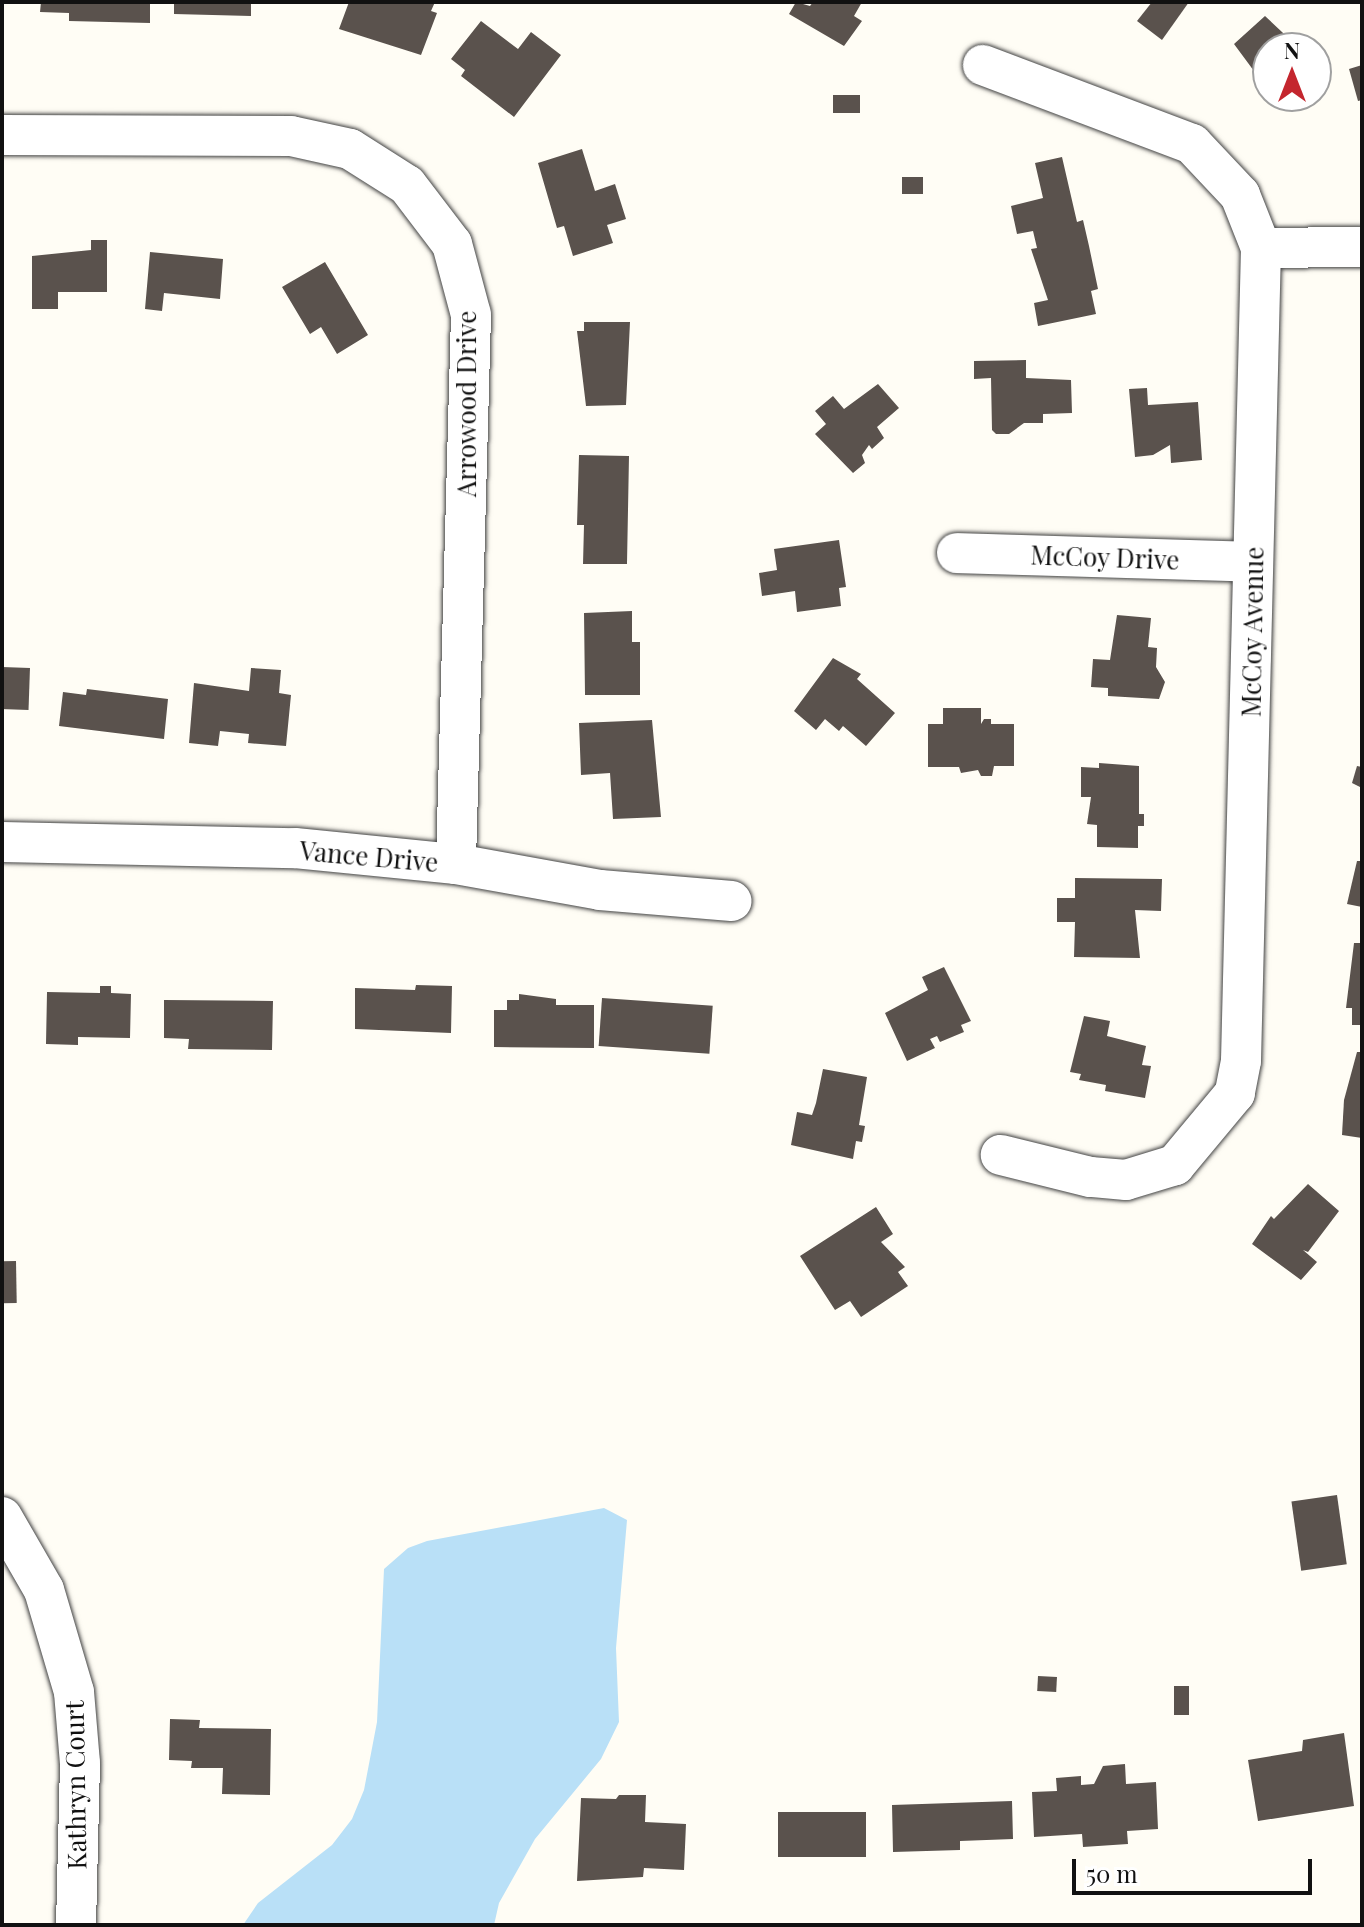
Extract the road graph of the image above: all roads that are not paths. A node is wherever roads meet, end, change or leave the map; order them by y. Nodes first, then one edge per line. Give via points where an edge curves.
1 (983, 65) dead end
2 (2, 135) edge
3 (1362, 247) edge
4 (1261, 248) junction
5 (957, 553) dead end
6 (1253, 562) junction
7 (2, 842) edge
8 (456, 864) junction
9 (732, 901) dead end
10 (1001, 1155) dead end
11 (2, 1517) edge
12 (76, 1925) edge

1 - 4 street, McCoy Avenue via 1192,144 1240,195
2 - 8 street, Arrowood Drive via 291,136 350,149 407,185 452,244 471,315
3 - 4 street
4 - 6 street, McCoy Avenue
5 - 6 street, McCoy Drive
6 - 10 street, McCoy Avenue via 1241,1061 1235,1093 1175,1165 1126,1180 1090,1177
7 - 8 street, Vance Drive via 295,848
8 - 9 street, Vance Drive via 600,890
11 - 12 street, Kathryn Court via 44,1590 74,1692 80,1763

